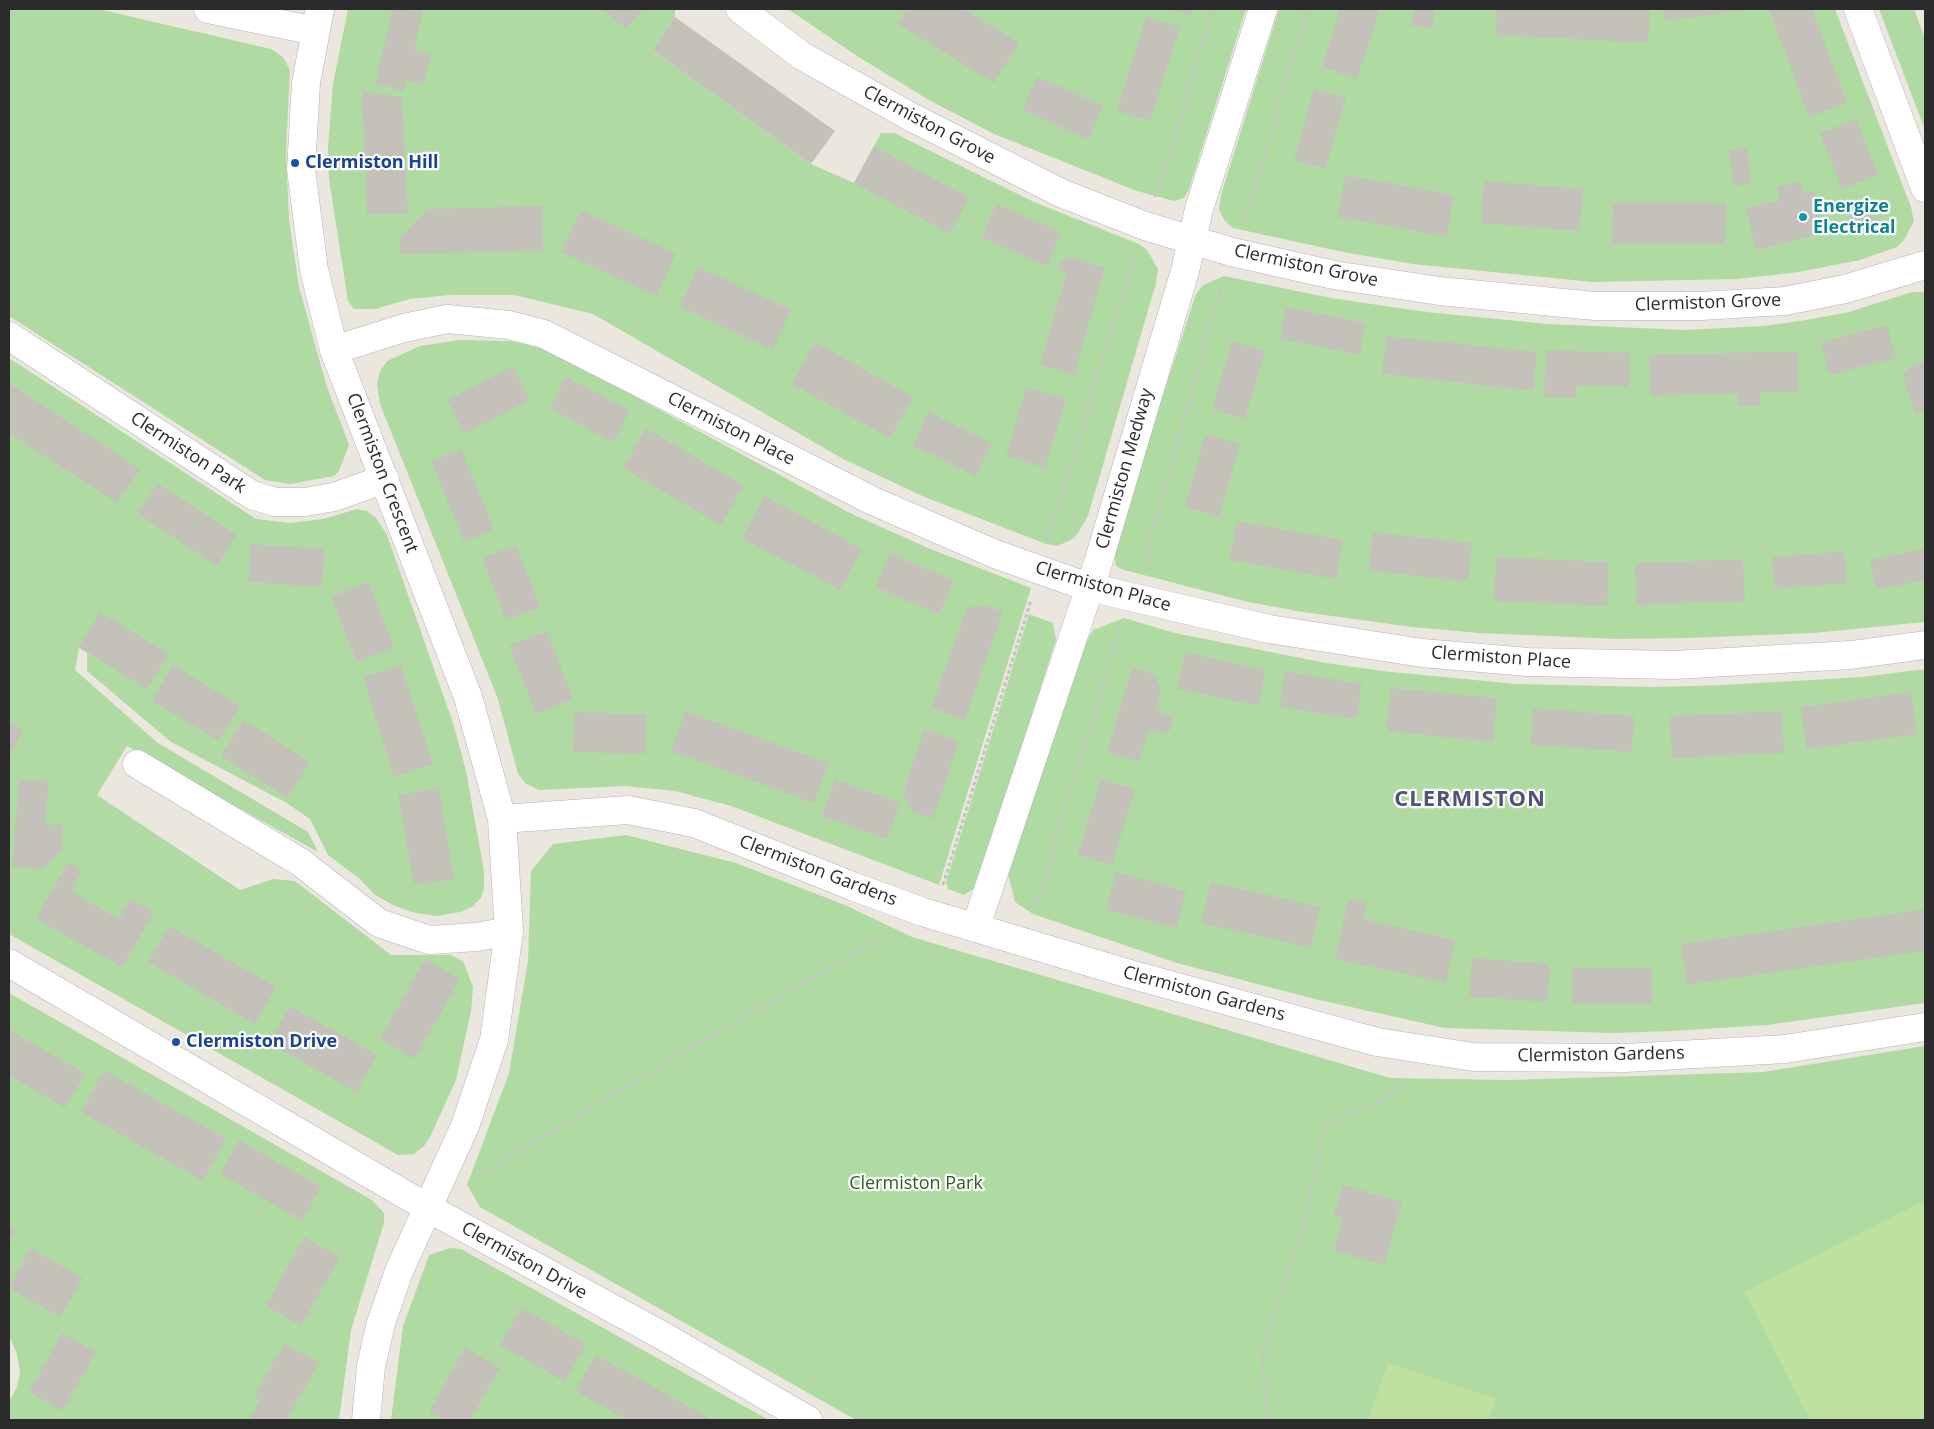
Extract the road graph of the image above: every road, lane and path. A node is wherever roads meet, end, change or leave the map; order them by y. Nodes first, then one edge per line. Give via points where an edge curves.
1 (208, 9) edge
2 (740, 9) edge
3 (1214, 9) edge
4 (1263, 9) edge
5 (1307, 9) edge
6 (1858, 9) edge
7 (317, 20) edge
8 (1925, 188) edge
9 (1145, 226) junction
10 (1191, 238) junction
11 (1232, 252) junction
12 (1925, 265) edge
13 (9, 336) edge
14 (334, 350) junction
15 (385, 479) junction
16 (1041, 570) junction
17 (1088, 587) junction
18 (1132, 597) junction
19 (1925, 645) edge
20 (137, 764) dead end
21 (502, 819) junction
22 (924, 912) junction
23 (976, 926) junction
24 (509, 931) junction
25 (1024, 941) junction
26 (9, 963) edge
27 (1925, 1027) edge
28 (1411, 1047) junction
29 (469, 1182) dead end
30 (428, 1208) junction
31 (366, 1420) edge
32 (808, 1420) edge
33 (1267, 1420) edge

1 - 7 street
2 - 9 street, Clermiston Grove via 802,56 911,117 1061,193
3 - 9 path
4 - 10 street, Clermiston Medway
5 - 11 path via 1242,231
6 - 8 street
7 - 14 street, Clermiston Crescent via 306,83 301,169 314,270
9 - 10 street, Clermiston Grove
9 - 16 path via 1046,544
10 - 11 street, Clermiston Grove
10 - 17 street, Clermiston Medway via 1185,271 1098,563
11 - 12 street, Clermiston Grove via 1334,275 1439,291 1595,306 1701,306 1785,301 1845,289
11 - 18 path
13 - 15 street, Clermiston Park via 252,495 275,502 305,502 334,497
14 - 15 street, Clermiston Crescent
14 - 16 street, Clermiston Place via 396,330 447,319 508,325 544,334 873,502
15 - 21 street, Clermiston Crescent via 468,697
16 - 17 street, Clermiston Place
16 - 22 path via 941,889
17 - 18 street, Clermiston Place
17 - 23 street, Clermiston Medway
18 - 19 street, Clermiston Place via 1270,629 1422,653 1528,662 1674,665 1851,655
18 - 25 path
20 - 24 street via 300,862 379,923 429,940
21 - 22 street, Clermiston Gardens via 628,810 694,823
21 - 24 street, Clermiston Crescent
22 - 23 street, Clermiston Gardens
22 - 29 path
23 - 25 street, Clermiston Gardens
24 - 30 street, Clermiston Crescent via 494,1040 465,1126
25 - 28 street, Clermiston Gardens via 1126,973 1377,1042
26 - 30 street, Clermiston Drive
27 - 28 street, Clermiston Gardens via 1785,1049 1625,1058 1473,1057
28 - 33 path via 1399,1088 1378,1103 1326,1125 1298,1244 1262,1357
30 - 31 street, Clermiston Crescent via 399,1271 381,1323 371,1366
30 - 32 street, Clermiston Drive via 663,1336

